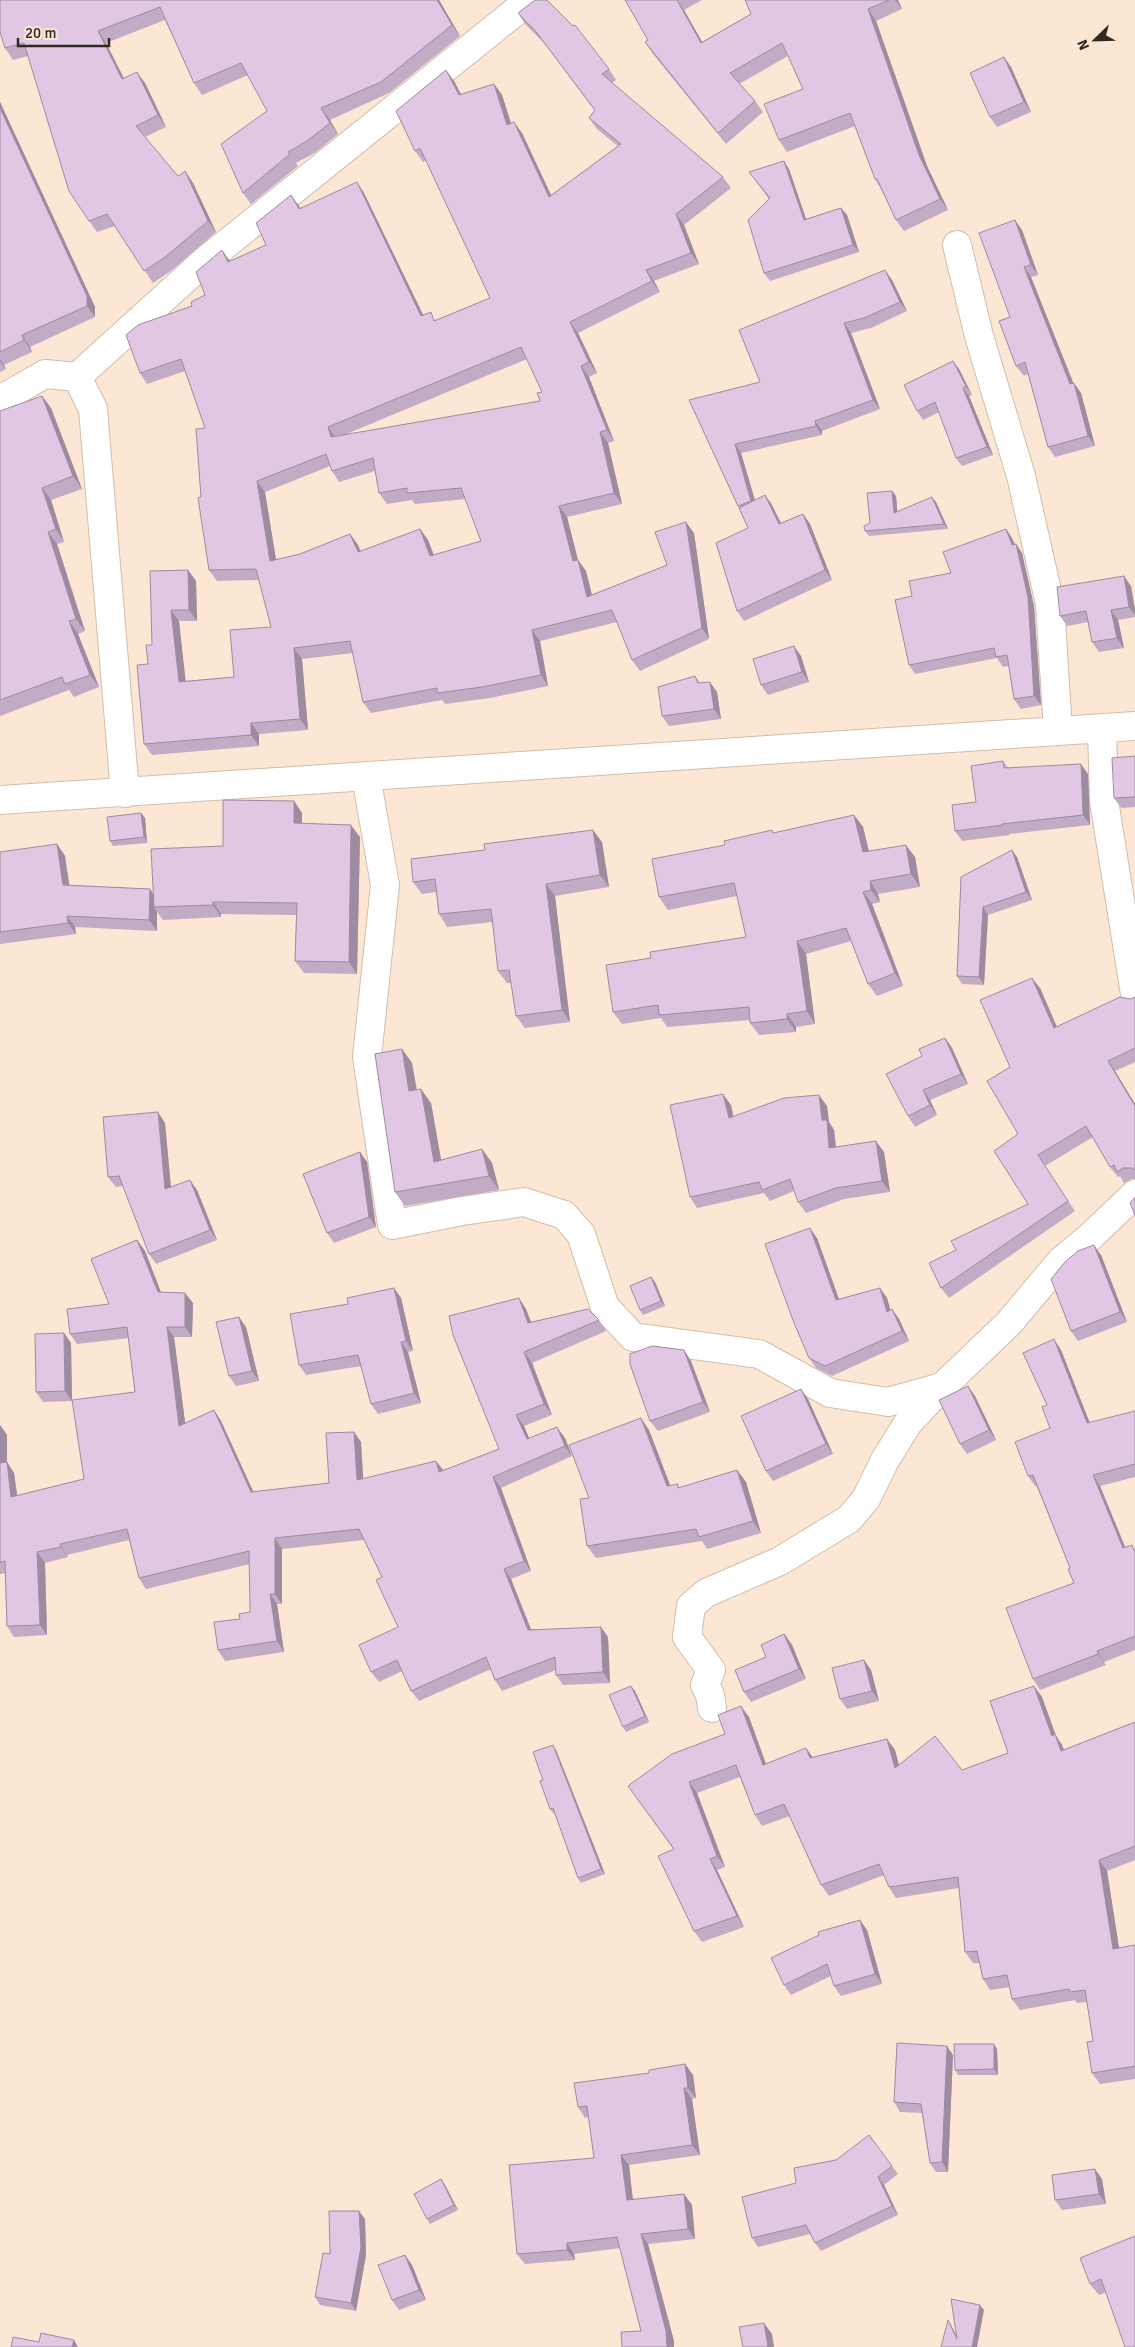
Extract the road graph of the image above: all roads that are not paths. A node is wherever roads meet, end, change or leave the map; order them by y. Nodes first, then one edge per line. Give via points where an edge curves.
1 (530, 0) edge
2 (957, 245) dead end
3 (77, 377) junction
4 (0, 400) edge
5 (1135, 726) edge
6 (1102, 728) junction
7 (1058, 731) junction
8 (366, 776) junction
9 (125, 793) junction
10 (0, 800) edge
11 (1135, 994) edge
12 (1135, 1194) edge
13 (942, 1386) junction
14 (712, 1708) dead end

1 - 3 street via 205,260
2 - 7 street via 979,336 1021,476 1050,604
3 - 4 street via 45,374
3 - 9 street via 93,409
5 - 6 street
6 - 7 street
6 - 11 street via 1104,801
7 - 8 street
8 - 9 street
8 - 13 street via 385,885 367,1058 392,1225 524,1202 564,1215 581,1234 605,1306 633,1337 759,1354 830,1393 888,1402
9 - 10 street
12 - 13 street via 1061,1261 1009,1323
13 - 14 street via 908,1422 866,1499 849,1519 780,1561 706,1593 691,1606 687,1637 711,1670 704,1685

